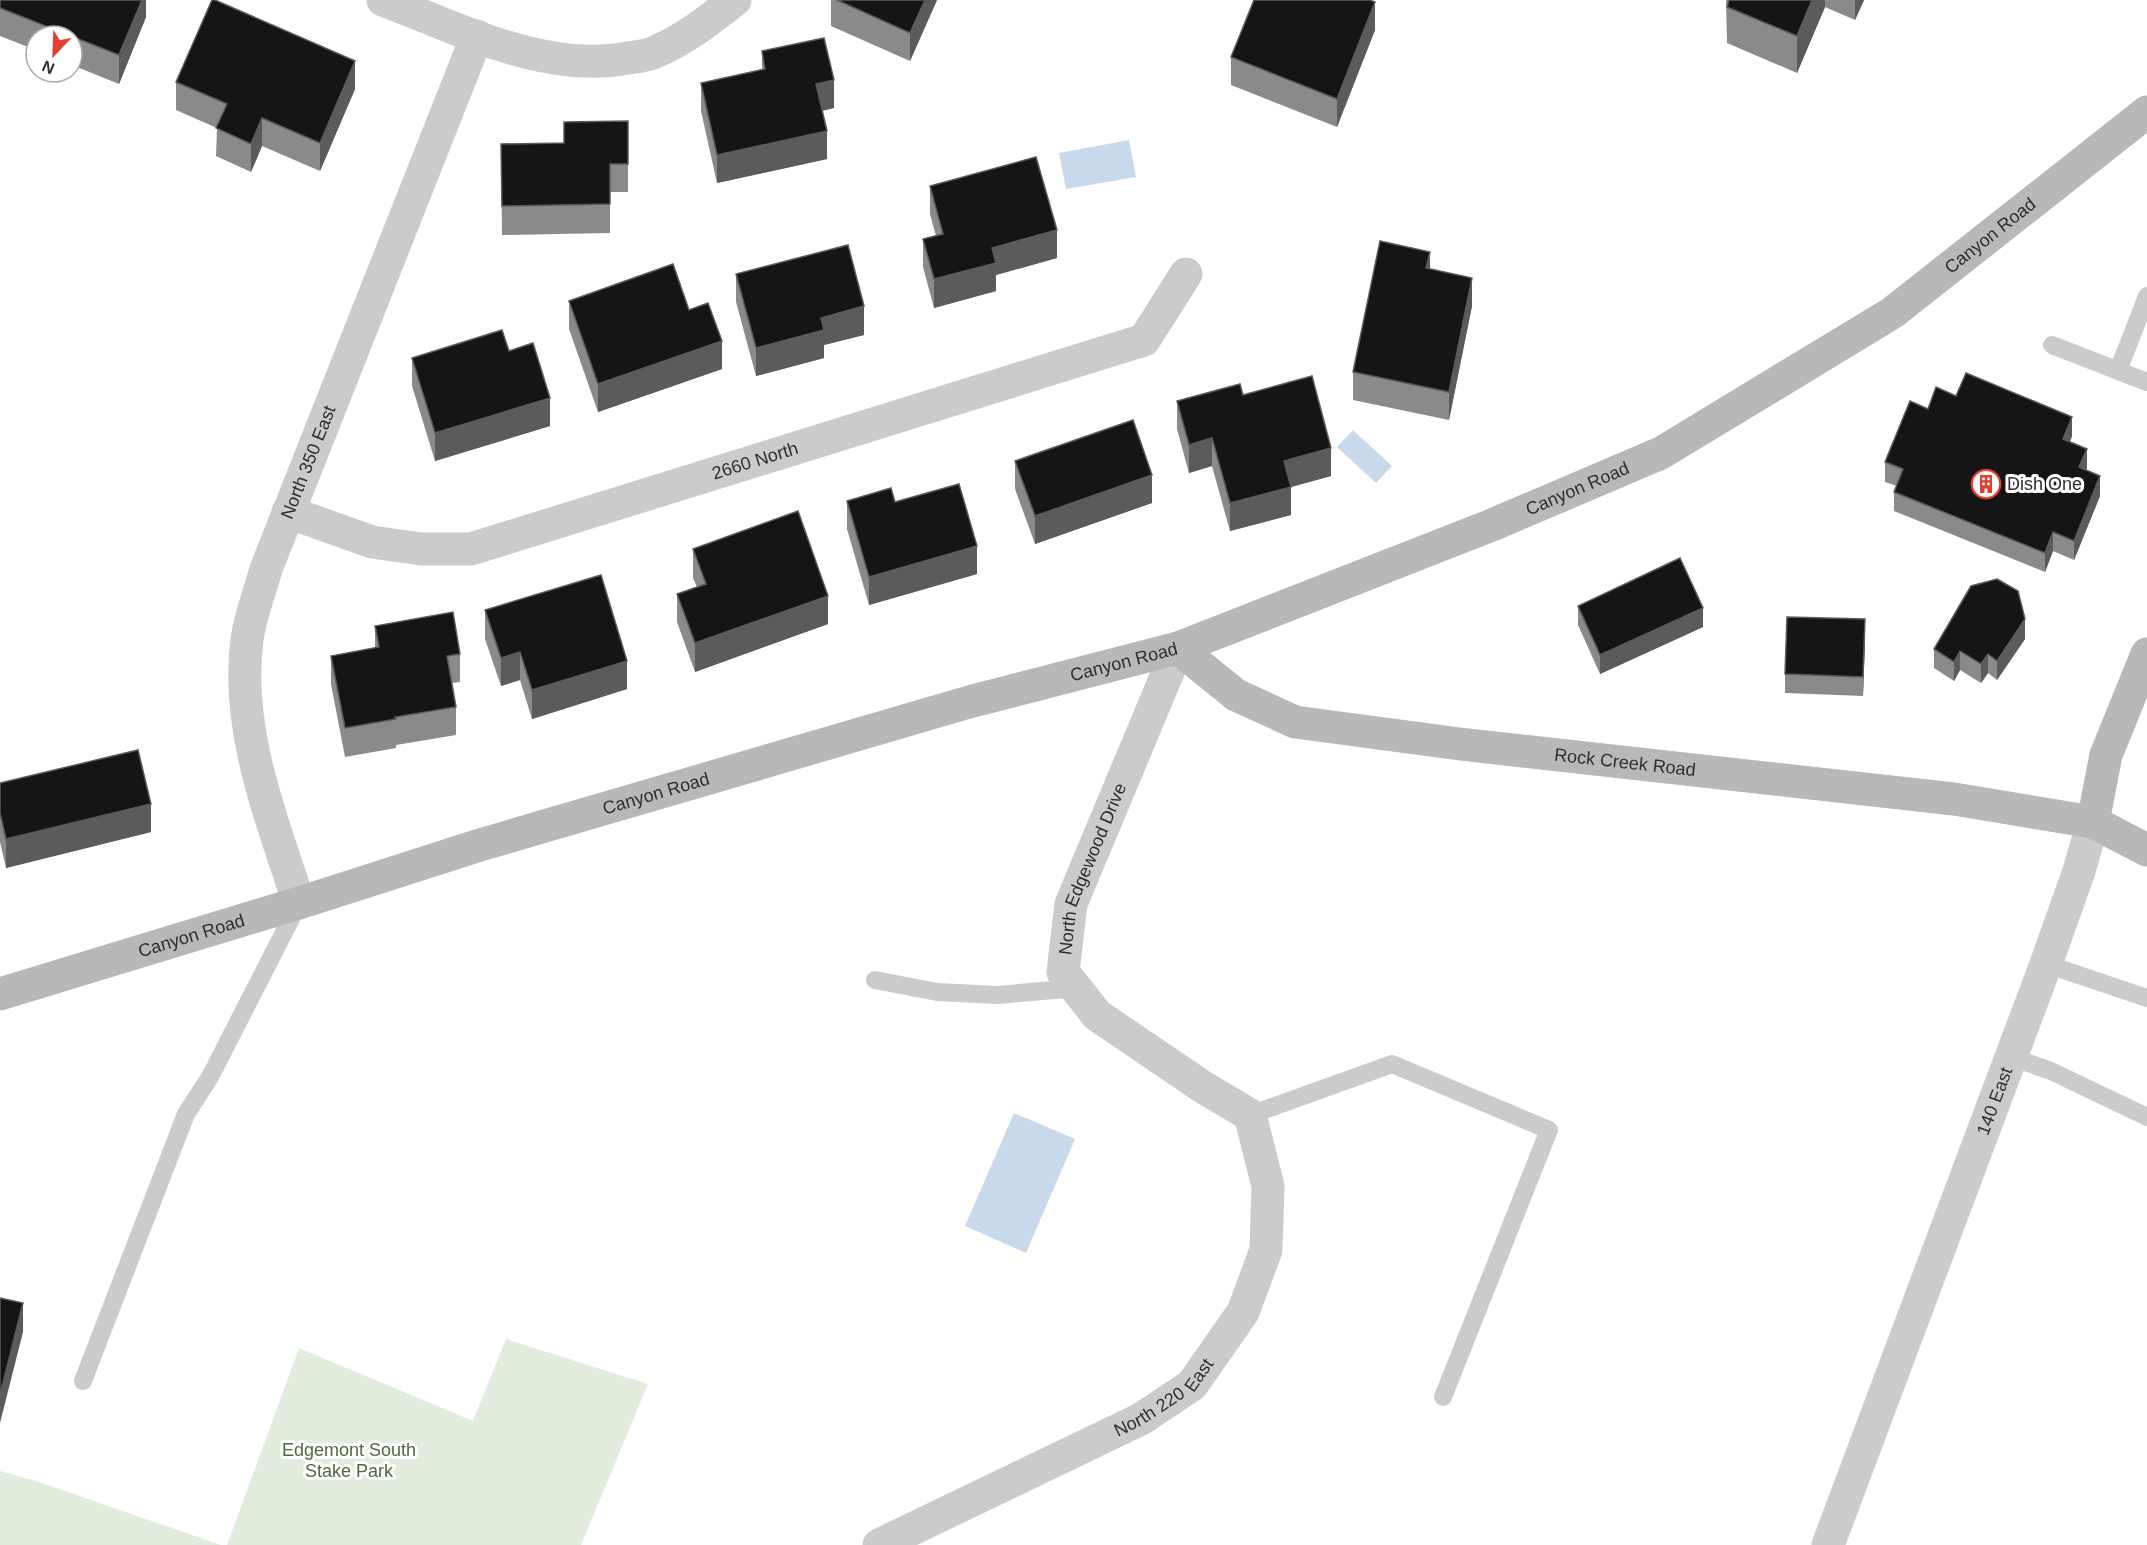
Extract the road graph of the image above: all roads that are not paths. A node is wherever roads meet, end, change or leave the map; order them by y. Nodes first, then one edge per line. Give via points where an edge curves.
1 (383, 0) edge
2 (735, 0) edge
3 (477, 36) junction
4 (2147, 112) edge
5 (1186, 274) dead end
6 (2147, 296) edge
7 (2052, 345) dead end
8 (2118, 371) junction
9 (2147, 382) edge
10 (288, 512) junction
11 (1178, 648) junction
12 (2147, 654) edge
13 (2093, 822) junction
14 (2147, 850) edge
15 (300, 903) junction
16 (2046, 964) junction
17 (875, 980) dead end
18 (1076, 988) junction
19 (0, 994) edge
20 (2147, 998) edge
21 (2011, 1057) junction
22 (1250, 1115) junction
23 (2147, 1117) edge
24 (84, 1381) dead end
25 (1443, 1397) dead end
26 (879, 1545) edge
27 (1828, 1545) edge

1 - 3 street
2 - 3 street via 697,29 653,53 602,63 554,60
3 - 10 street, North 350 East
4 - 11 main road, Canyon Road via 1892,313 1661,453 1492,525
5 - 10 street, 2660 North via 1143,340 471,549 421,549 372,542
6 - 8 lane
7 - 8 lane
8 - 9 lane
10 - 15 street, North 350 East via 266,569 247,639 244,694 252,746
11 - 13 main road, Rock Creek Road via 1236,694 1295,722 1954,799
11 - 15 main road, Canyon Road via 969,702 480,845
11 - 18 street, North Edgewood Drive via 1071,904 1063,972
12 - 13 main road, 140 East via 2106,755
13 - 14 main road, Rock Creek Road
13 - 16 street, 140 East
15 - 19 main road, Canyon Road
15 - 24 lane via 210,1077 186,1114
16 - 20 lane
16 - 21 street, 140 East
17 - 18 lane via 937,992 998,995
18 - 22 street, North Edgewood Drive via 1097,1015
21 - 23 lane via 2051,1071
21 - 27 street, 140 East
22 - 25 lane via 1392,1064 1549,1130
22 - 26 street, North 220 East via 1268,1186 1266,1250 1243,1312 1192,1385 1141,1419

